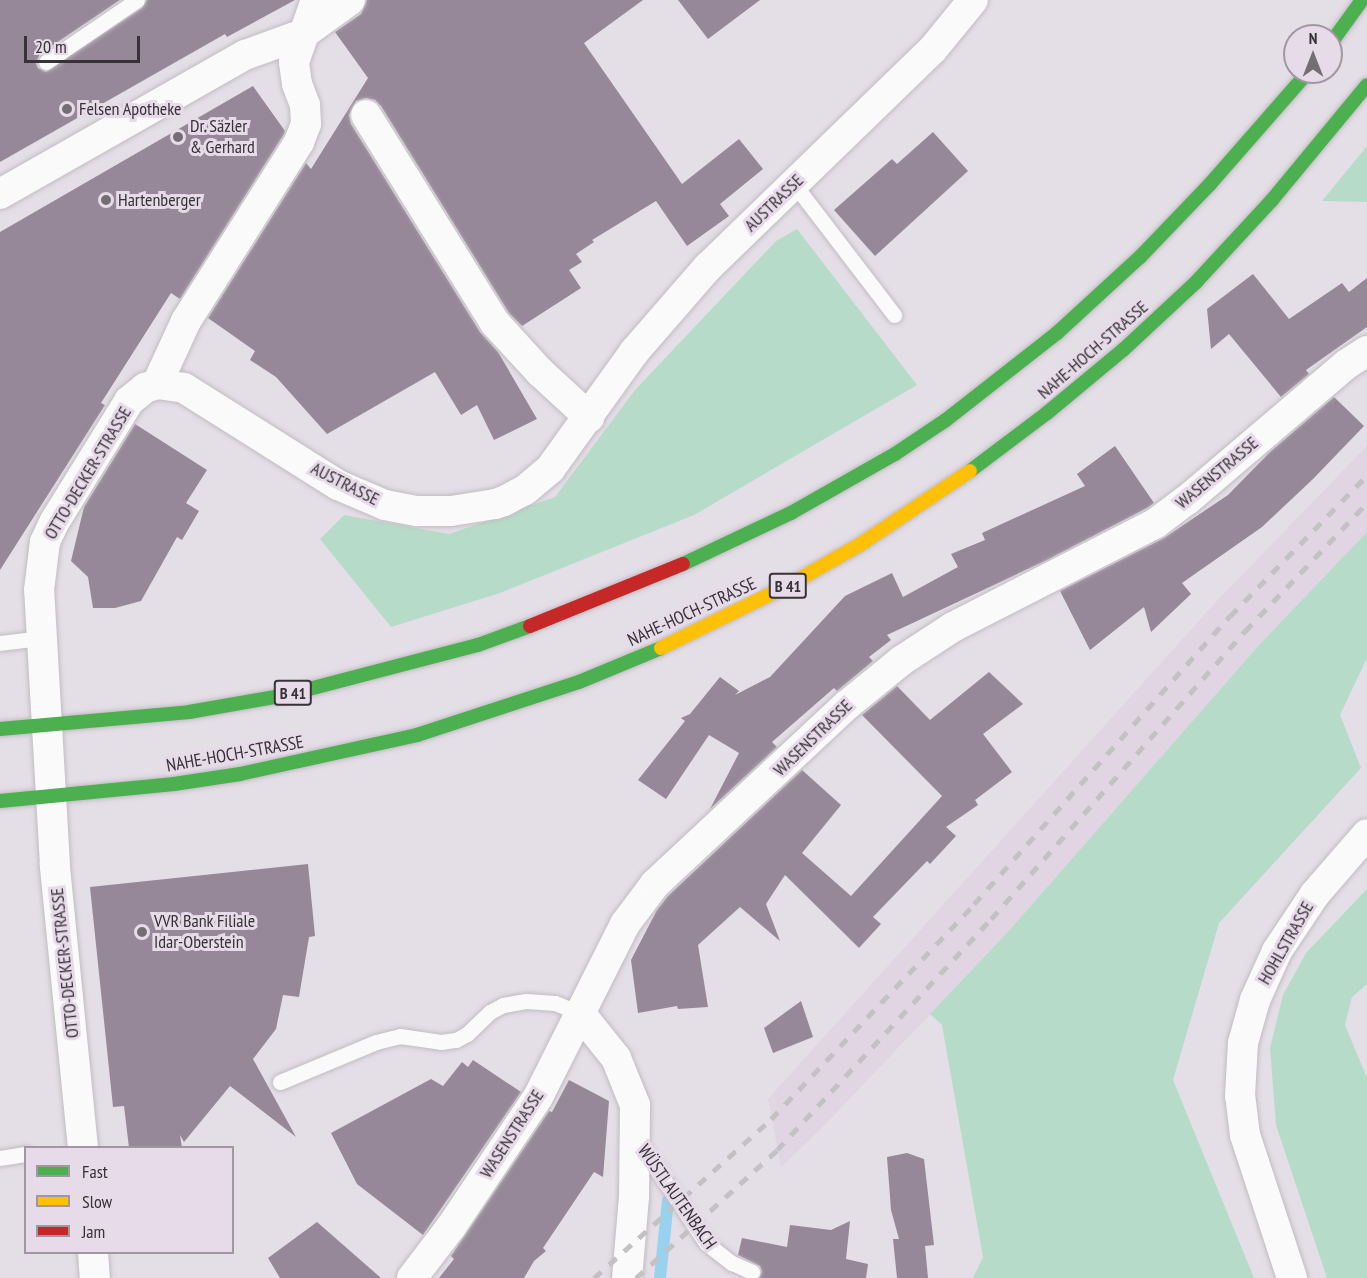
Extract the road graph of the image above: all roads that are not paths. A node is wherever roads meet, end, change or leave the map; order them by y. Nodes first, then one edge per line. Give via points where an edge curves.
1 (137, 0) edge
2 (316, 0) edge
3 (350, 0) edge
4 (973, 0) edge
5 (1362, 0) edge
6 (1343, 26) edge
7 (303, 34) junction
8 (46, 62) dead end
9 (1298, 84) edge
10 (1367, 85) edge
11 (366, 115) dead end
12 (794, 184) junction
13 (0, 194) edge
14 (894, 315) dead end
15 (1367, 351) edge
16 (157, 384) junction
17 (588, 417) junction
18 (41, 638) junction
19 (0, 643) edge
20 (46, 725) junction
21 (0, 729) edge
22 (51, 796) junction
23 (0, 801) edge
24 (1367, 834) edge
25 (580, 1013) junction
26 (280, 1082) dead end
27 (635, 1137) junction
28 (80, 1146) edge
29 (24, 1154) edge
30 (0, 1158) edge
31 (93, 1254) edge
32 (752, 1272) dead end
33 (95, 1278) edge
34 (412, 1278) edge
35 (627, 1278) edge
36 (1292, 1278) edge

1 - 8 lane
2 - 7 street
3 - 7 street
4 - 12 street, AUSTRASSE via 933,49
5 - 6 main road
7 - 13 street via 244,55
7 - 16 street via 294,62 305,105 306,124 299,142 186,321
9 - 20 main road, NAHE-HOCH-STRASSE / B 41 via 1140,257 1057,333 946,420 791,513 619,592 478,645 286,695 189,712
10 - 22 main road, NAHE-HOCH-STRASSE / B 41 via 1272,200 1196,282 1124,350 960,479 791,584 684,638 579,682 417,735 240,774
11 - 17 street via 495,323
12 - 14 lane
12 - 17 street, AUSTRASSE via 708,267 660,321
15 - 25 street, WASENSTRASSE via 1155,523 982,612 901,661 847,705 655,884 625,924
16 - 17 street, AUSTRASSE via 184,388 360,496 417,511 451,511 495,504 525,490 550,469
16 - 18 street, OTTO-DECKER-STRASSE via 129,401 50,532 39,590
18 - 19 lane
18 - 20 street, OTTO-DECKER-STRASSE
20 - 21 main road, NAHE-HOCH-STRASSE / B 41
20 - 22 street, OTTO-DECKER-STRASSE
22 - 23 main road, NAHE-HOCH-STRASSE / B 41
22 - 28 street, OTTO-DECKER-STRASSE
24 - 36 street, HOHLSTRASSE via 1315,894 1277,951 1255,1000 1243,1043 1240,1096 1245,1135
25 - 26 lane via 555,1003 526,1001 503,1005 456,1040 441,1042 399,1036
25 - 27 street, WÜSTLAUTENBACH via 616,1058 630,1089
25 - 34 street, WASENSTRASSE via 526,1115
27 - 32 lane, WÜSTLAUTENBACH via 706,1243 732,1263
27 - 35 street, WÜSTLAUTENBACH
29 - 30 lane
31 - 33 street

